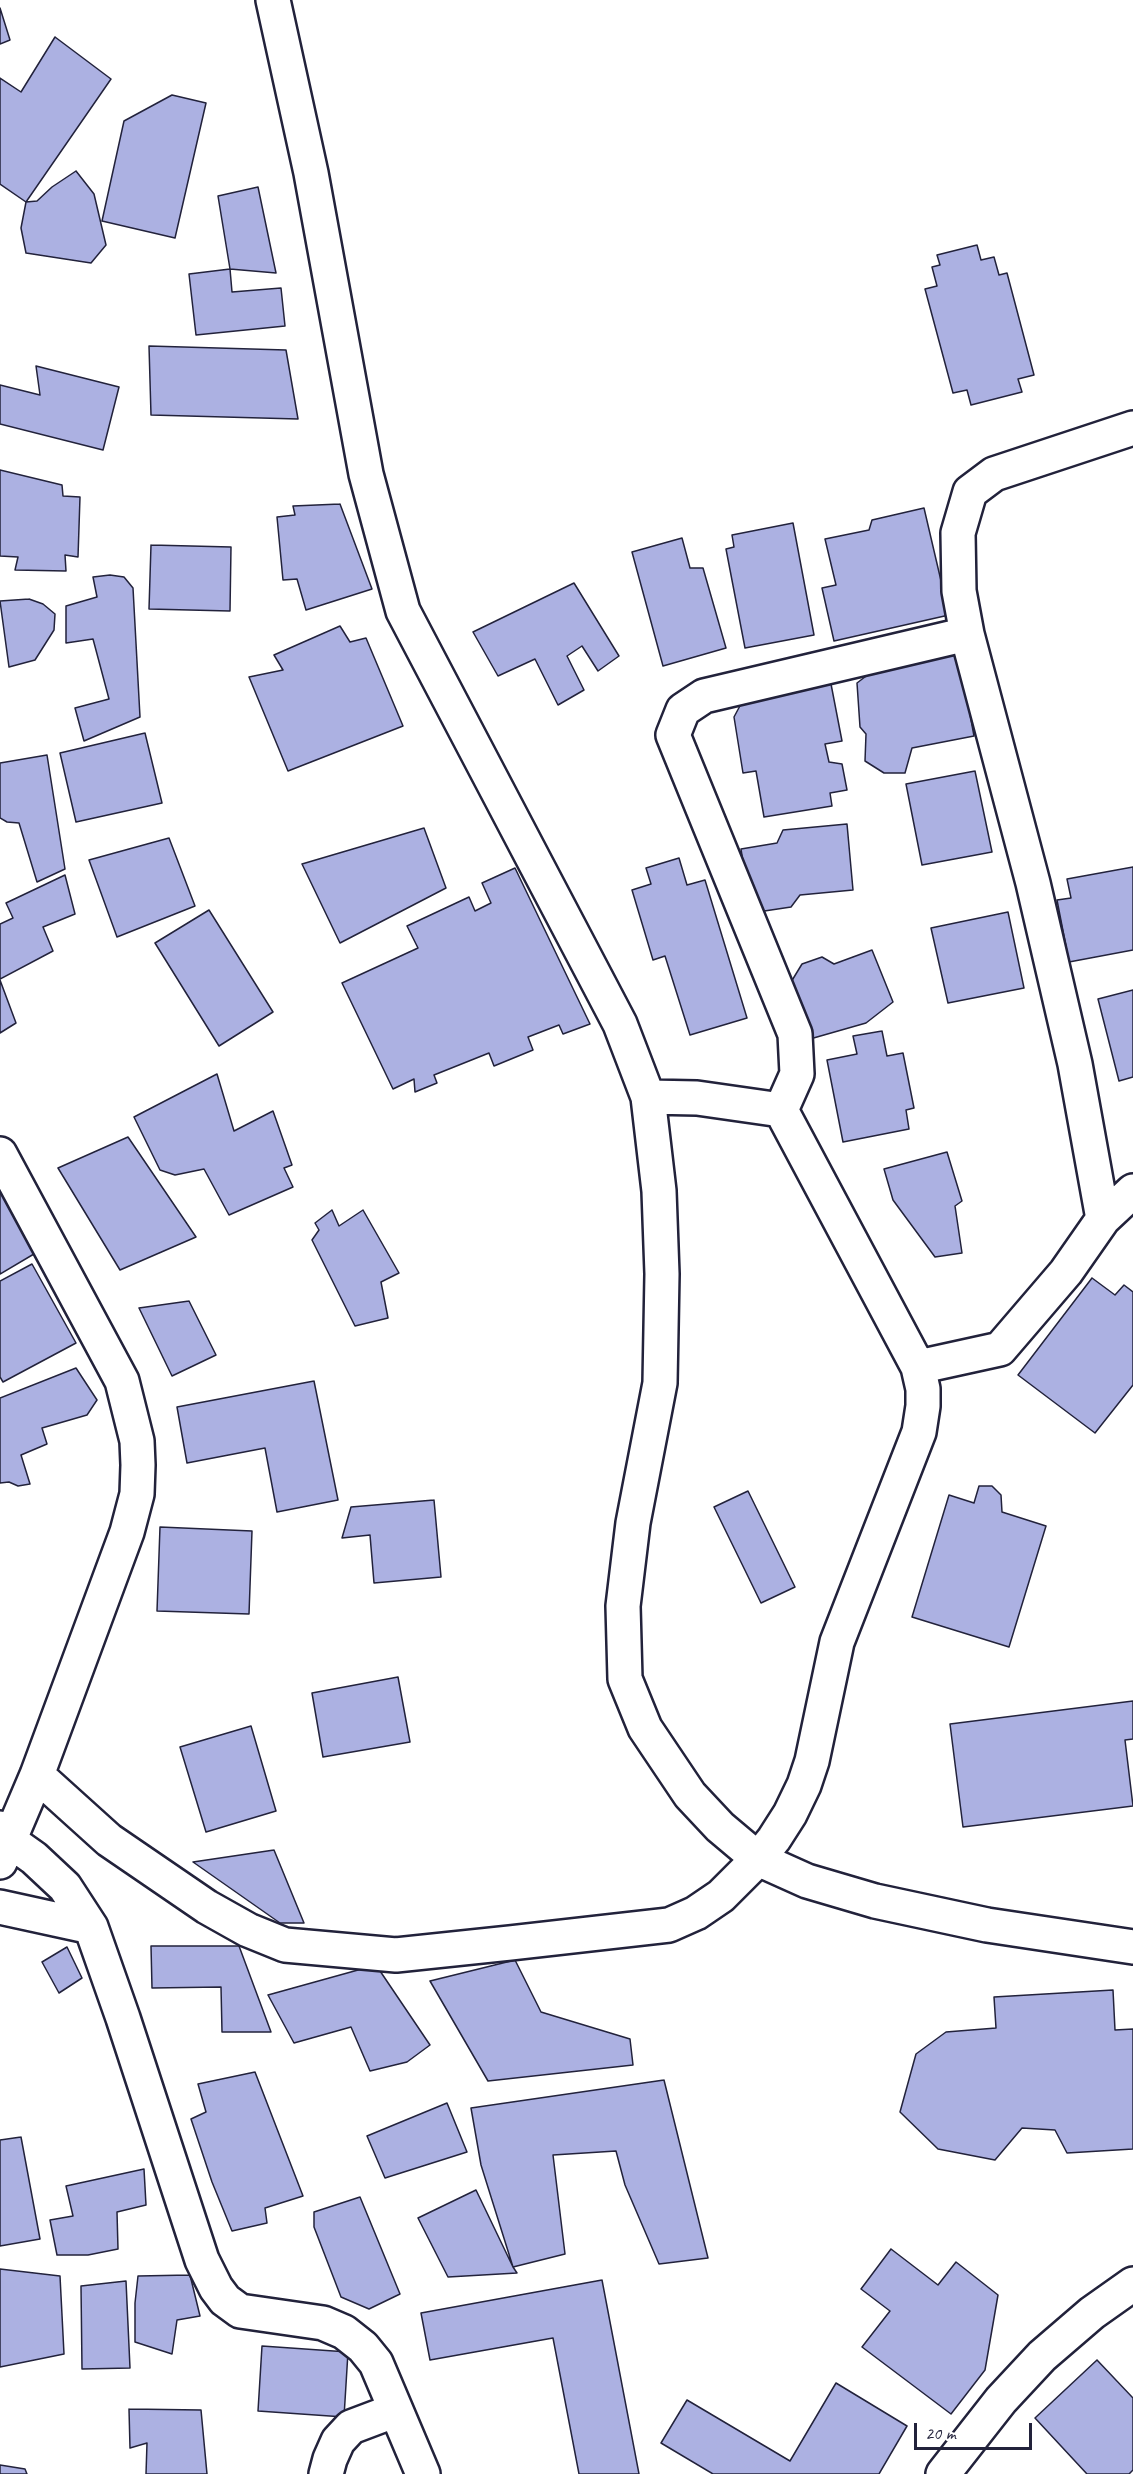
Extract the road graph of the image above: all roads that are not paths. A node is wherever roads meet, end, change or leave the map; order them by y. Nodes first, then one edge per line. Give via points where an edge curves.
1 (281, 2) edge
2 (1133, 428) edge
3 (967, 634) junction
4 (648, 1097) junction
5 (781, 1110) junction
6 (0, 1154) edge
7 (1133, 1191) edge
8 (1103, 1219) junction
9 (918, 1367) junction
10 (37, 1775) junction
11 (3, 1844) edge
12 (758, 1859) junction
13 (0, 1907) edge
14 (91, 1927) junction
15 (1133, 1947) edge
16 (1133, 2284) edge
17 (396, 2410) junction
18 (326, 2474) edge
19 (423, 2474) edge
20 (943, 2474) edge

1 - 4 street via 366,474 404,611 620,1024
2 - 3 street via 994,474 970,492 958,533 959,591
3 - 5 street via 704,696 684,710 673,735 795,1034 798,1074
3 - 8 street via 1076,1064
4 - 5 street via 697,1098
4 - 12 street via 659,1191 660,1383 623,1606 625,1679 645,1728 690,1795
5 - 9 street
6 - 10 street via 122,1381 137,1441 137,1494 127,1532
7 - 8 street
8 - 9 street via 1066,1272 1000,1349
9 - 12 street via 923,1398 919,1432 837,1642 804,1785 790,1814
10 - 11 street
10 - 12 street via 109,1840 207,1907 285,1945 323,1950 396,1955 669,1924 696,1913 721,1896
11 - 14 street via 34,1858 65,1887
12 - 15 street via 807,1881 875,1901 987,1925
13 - 14 street
14 - 17 street via 202,2260 216,2288 240,2311 323,2323 344,2332 376,2363
16 - 20 street via 1042,2356 1001,2400
17 - 18 street via 351,2427 338,2440
17 - 19 street

